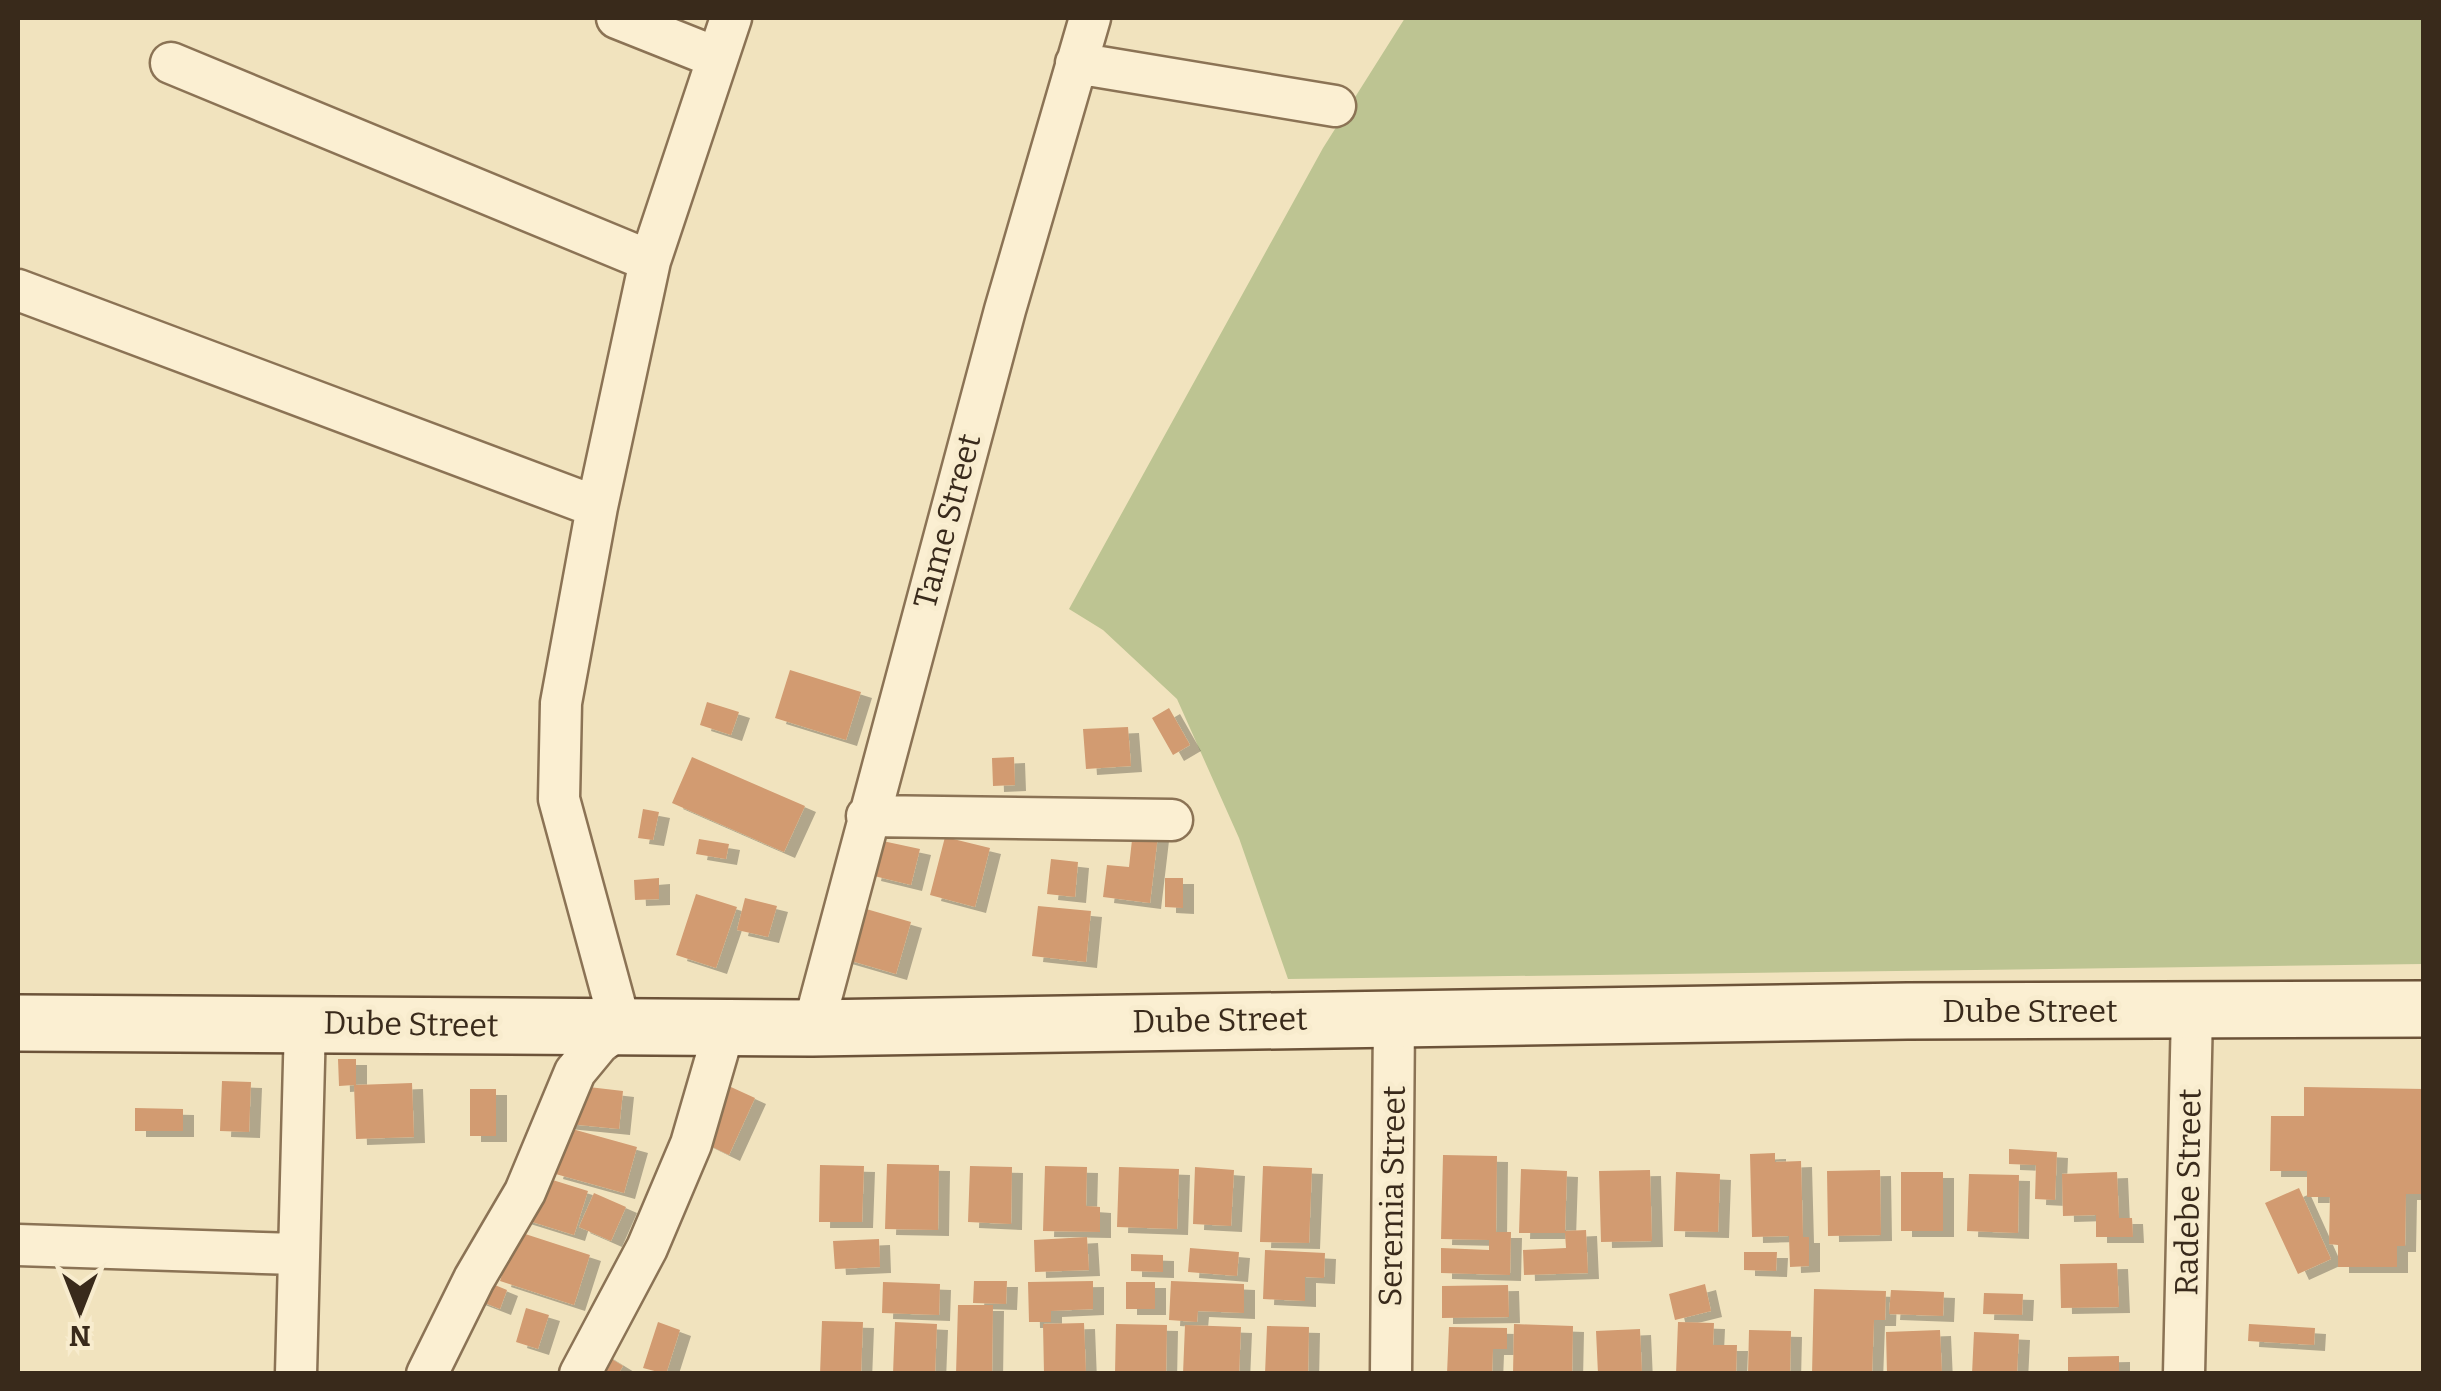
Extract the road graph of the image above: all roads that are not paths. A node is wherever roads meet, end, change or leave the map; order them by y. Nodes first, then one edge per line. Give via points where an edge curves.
1 (617, 18) edge
2 (730, 18) edge
3 (1090, 18) edge
4 (715, 57) junction
5 (171, 63) dead end
6 (1076, 63) junction
7 (1335, 106) dead end
8 (650, 261) junction
9 (18, 290) edge
10 (596, 507) junction
11 (866, 816) junction
12 (1172, 820) dead end
13 (2424, 1009) edge
14 (2192, 1011) junction
15 (1394, 1018) junction
16 (18, 1023) edge
17 (305, 1023) junction
18 (621, 1027) junction
19 (725, 1027) junction
20 (813, 1028) junction
21 (18, 1245) edge
22 (296, 1254) junction
23 (296, 1374) edge
24 (427, 1374) edge
25 (580, 1374) edge
26 (1390, 1374) edge
27 (2184, 1374) edge

1 - 4 street
2 - 4 street
3 - 6 street, Tame Street
4 - 8 street
5 - 8 street
6 - 7 street
6 - 11 street, Tame Street
8 - 10 street
9 - 10 street
10 - 18 street via 561,703 557,765 569,846
11 - 12 street
11 - 20 street, Tame Street
13 - 14 street, Dube Street
14 - 15 street, Dube Street
14 - 27 street, Radebe Street
15 - 20 street, Dube Street
15 - 26 street, Seremia Street
16 - 17 street, Dube Street
17 - 18 street, Dube Street
17 - 22 street
18 - 19 street, Dube Street
18 - 24 street via 575,1072 525,1192
19 - 20 street, Dube Street
19 - 25 street via 691,1144 647,1248
21 - 22 street
22 - 23 street

